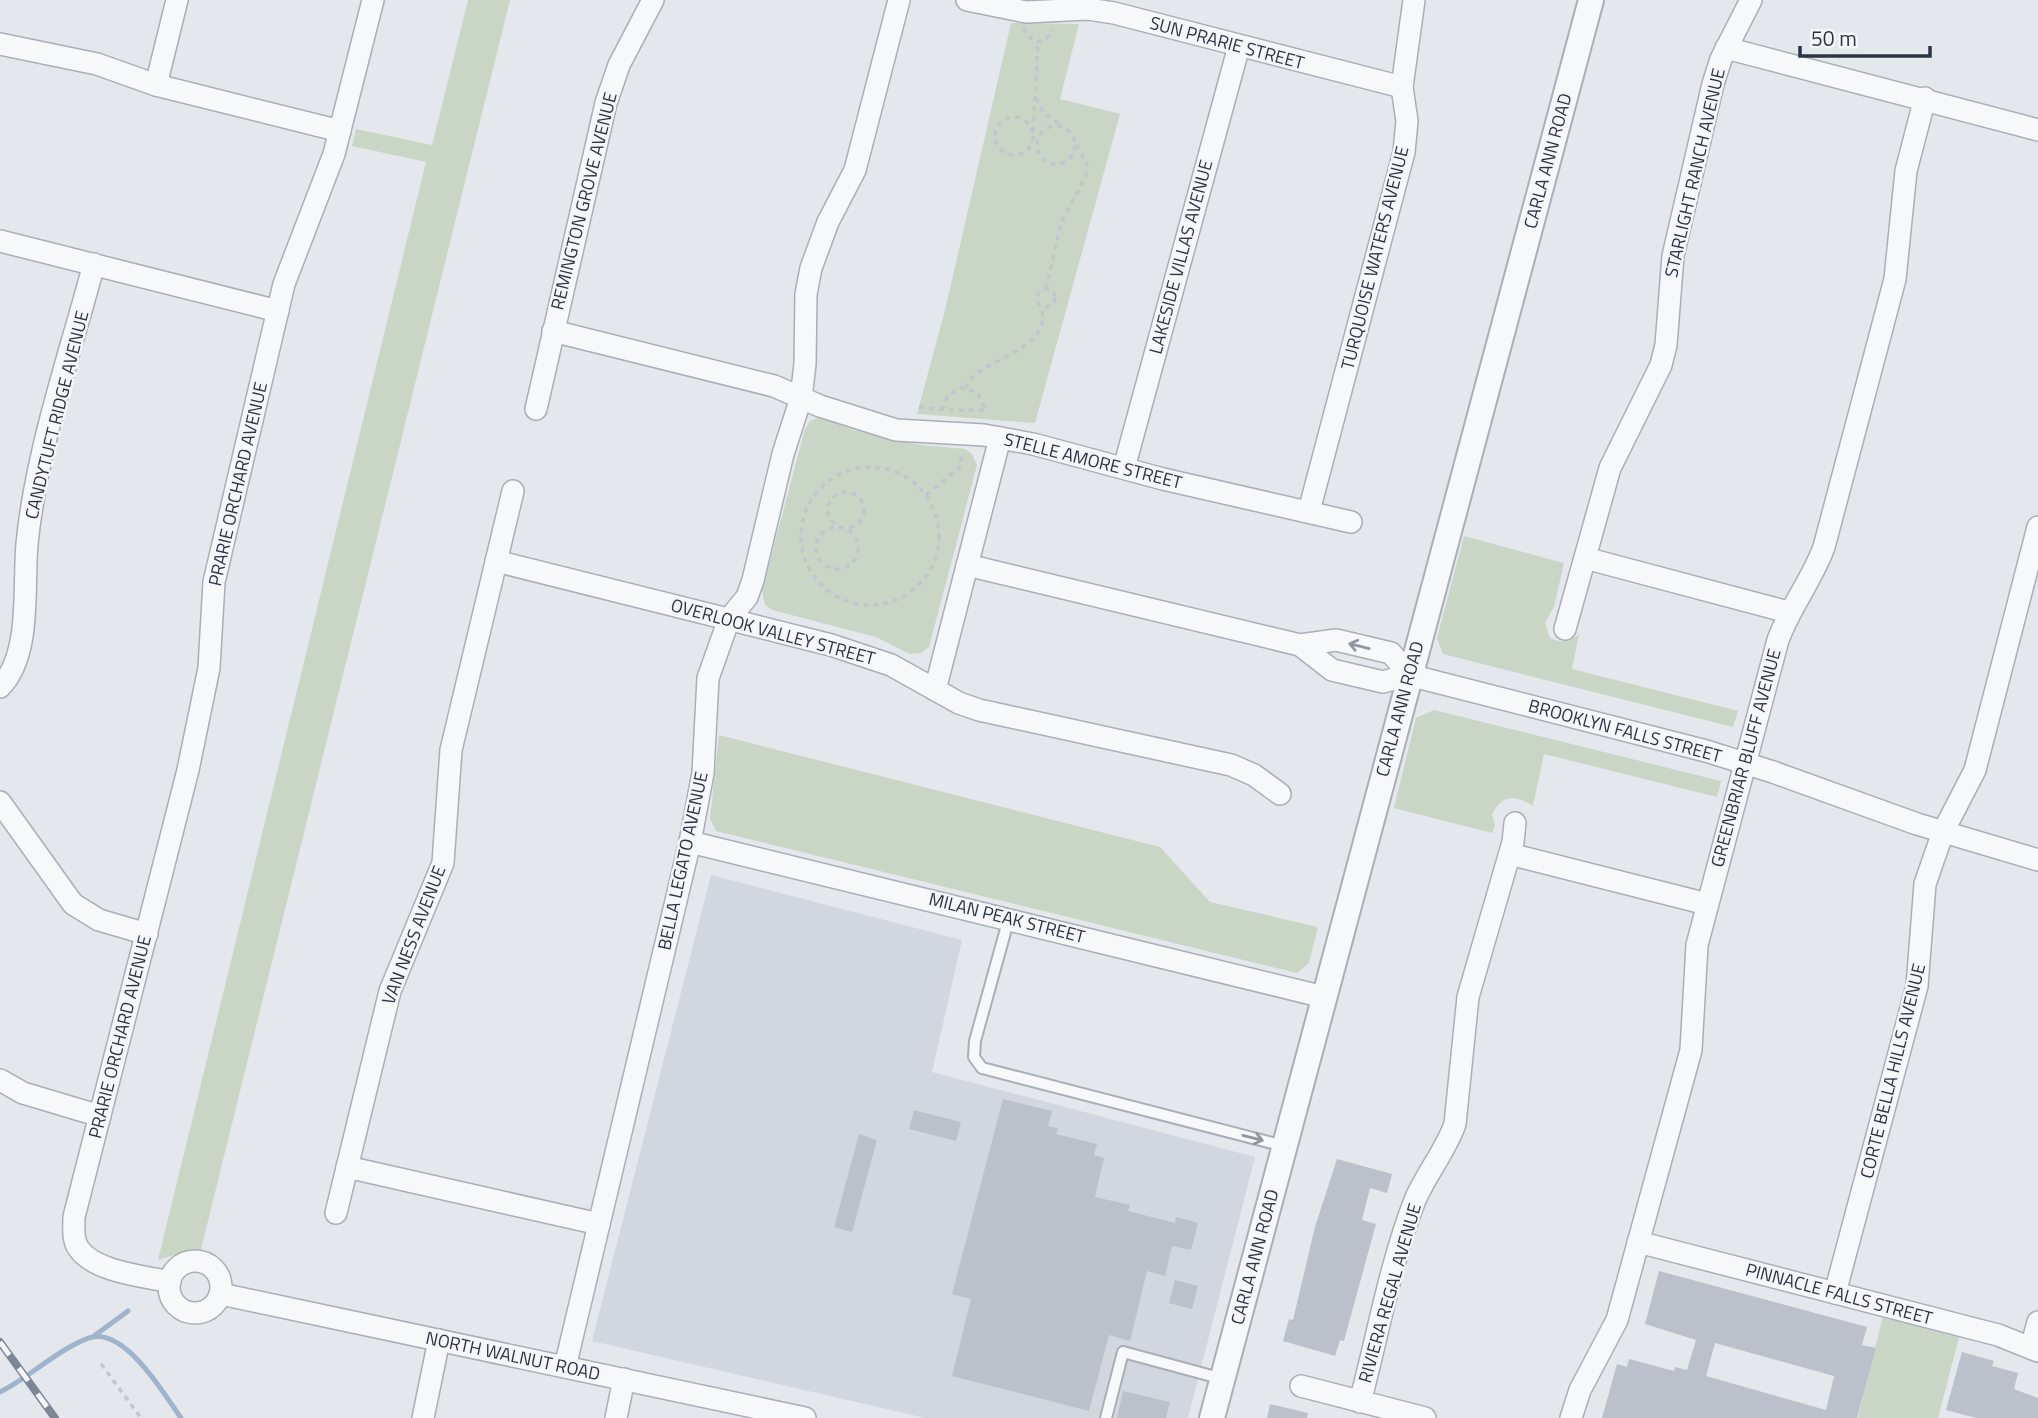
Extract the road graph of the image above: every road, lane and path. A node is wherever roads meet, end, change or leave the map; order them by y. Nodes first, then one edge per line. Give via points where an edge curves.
1 (177, 0) edge
2 (373, 0) edge
3 (653, 0) edge
4 (898, 0) edge
5 (967, 0) edge
6 (1414, 0) edge
7 (1591, 0) edge
8 (1751, 0) edge
9 (1038, 42) dead end
10 (0, 44) edge
11 (1239, 46) junction
12 (1726, 48) junction
13 (156, 85) junction
14 (1402, 88) junction
15 (1035, 96) junction
16 (1925, 98) junction
17 (1067, 130) junction
18 (2038, 130) edge
19 (340, 131) junction
20 (1032, 135) junction
21 (1074, 139) junction
22 (0, 241) edge
23 (94, 264) junction
24 (1046, 289) junction
25 (1041, 306) junction
26 (278, 311) junction
27 (553, 331) junction
28 (966, 388) junction
29 (801, 398) junction
30 (919, 407) dead end
31 (536, 410) dead end
32 (943, 411) junction
33 (992, 437) junction
34 (1124, 468) junction
35 (513, 491) dead end
36 (926, 495) junction
37 (1309, 512) junction
38 (1351, 522) dead end
39 (2038, 527) edge
40 (842, 528) junction
41 (1585, 558) junction
42 (496, 561) junction
43 (967, 565) junction
44 (1788, 612) junction
45 (729, 619) junction
46 (1565, 629) dead end
47 (1300, 645) junction
48 (1409, 675) junction
49 (0, 687) edge
50 (935, 690) junction
51 (1744, 763) junction
52 (1280, 794) dead end
53 (0, 802) edge
54 (1515, 823) dead end
55 (1943, 832) junction
56 (690, 842) junction
57 (1510, 854) junction
58 (2038, 860) edge
59 (1707, 904) junction
60 (1009, 918) junction
61 (147, 934) junction
62 (1324, 997) junction
63 (0, 1080) edge
64 (100, 1116) junction
65 (1284, 1146) junction
66 (347, 1167) junction
67 (335, 1213) dead end
68 (599, 1224) junction
69 (1638, 1242) junction
70 (170, 1282) junction
71 (1835, 1293) junction
72 (221, 1294) junction
73 (2038, 1322) edge
74 (439, 1340) junction
75 (2034, 1349) edge
76 (101, 1364) dead end
77 (565, 1367) junction
78 (1223, 1379) junction
79 (624, 1380) junction
80 (1301, 1386) dead end
81 (1360, 1402) junction
82 (141, 1418) edge
83 (423, 1418) edge
84 (616, 1418) edge
85 (805, 1418) edge
86 (1106, 1418) edge
87 (1212, 1418) edge
88 (1425, 1418) edge
89 (1571, 1418) edge

1 - 13 street
2 - 19 street, PRARIE ORCHARD AVENUE
3 - 27 street, REMINGTON GROVE AVENUE via 606,103
4 - 29 street, BELLA LEGATO AVENUE via 855,170 811,268
5 - 11 street, SUN PRARIE STREET via 1013,11 1114,13
6 - 14 street, TURQUOISE WATERS AVENUE
7 - 48 street, CARLA ANN ROAD
8 - 12 street, STARLIGHT RANCH AVENUE
9 - 15 path
10 - 13 street via 97,64
11 - 14 street, SUN PRARIE STREET
11 - 34 street, LAKESIDE VILLAS AVENUE
12 - 16 street
12 - 41 street, STARLIGHT RANCH AVENUE via 1713,84 1673,256 1661,365 1610,468
13 - 19 street
14 - 37 street, TURQUOISE WATERS AVENUE via 1407,121 1404,152
15 - 17 path via 1043,112
15 - 20 path
16 - 18 street
16 - 44 street, GREENBRIAR BLUFF AVENUE via 1906,171 1900,256 1892,293 1824,547
17 - 21 path
17 - 21 path via 1055,126 1043,131 1037,143 1040,155 1049,163 1066,162 1074,152
19 - 26 street, PRARIE ORCHARD AVENUE
20 - 20 path via 1023,119 1012,117 997,127 995,139 1006,153 1018,154 1029,147
21 - 24 path via 1083,152 1086,176 1062,222
22 - 23 street
23 - 26 street
23 - 49 street, CANDYTUFT RIDGE AVENUE via 36,491 16,662
24 - 25 path via 1037,294
24 - 25 path via 1053,292 1055,301
25 - 28 path via 1033,337 1012,355 975,373
26 - 61 street, PRARIE ORCHARD AVENUE via 214,582 205,695
27 - 29 street, STELLE AMORE STREET via 774,386
27 - 31 street, REMINGTON GROVE AVENUE
28 - 32 path via 953,390
28 - 32 path via 982,397 986,410
29 - 33 street, STELLE AMORE STREET via 896,430
29 - 45 street, BELLA LEGATO AVENUE via 753,580 747,597
30 - 32 path
33 - 34 street, STELLE AMORE STREET
33 - 36 path via 960,453 961,466
33 - 43 street
34 - 37 street, STELLE AMORE STREET
35 - 42 street, VAN NESS AVENUE
36 - 36 path via 939,529 938,551 916,588 897,600 876,605 834,595 817,580 805,560 801,537 804,513 816,492 834,476 855,467 879,466 902,473
37 - 38 street, STELLE AMORE STREET
39 - 55 street, CORTE BELLA HILLS AVENUE via 1975,770
40 - 40 path via 860,523 864,511 862,500 847,491 832,498 827,510 831,522
40 - 40 path via 824,531 817,543 817,556 832,569 851,563 857,551 854,538
41 - 44 street
41 - 46 street, STARLIGHT RANCH AVENUE
42 - 45 street, OVERLOOK VALLEY STREET
42 - 66 street, VAN NESS AVENUE via 451,750 443,863 396,973
43 - 47 street
43 - 50 street
44 - 51 street, GREENBRIAR BLUFF AVENUE
45 - 50 street, OVERLOOK VALLEY STREET via 878,660
45 - 56 street, BELLA LEGATO AVENUE via 708,678 703,773
47 - 48 street via 1332,670 1383,682
48 -> 47 street via 1391,653 1336,640
48 - 51 street, BROOKLYN FALLS STREET
48 - 62 street, CARLA ANN ROAD
50 - 52 street, OVERLOOK VALLEY STREET via 979,710 1231,765
51 - 55 street, BROOKLYN FALLS STREET
51 - 59 street, GREENBRIAR BLUFF AVENUE
53 - 61 street via 73,904 99,920
54 - 57 street, RIVIERA REGAL AVENUE
55 - 58 street, BROOKLYN FALLS STREET
55 - 71 street, CORTE BELLA HILLS AVENUE via 1925,884 1917,986
56 - 60 street, MILAN PEAK STREET
56 - 68 street, BELLA LEGATO AVENUE
57 - 59 street
57 - 81 street, RIVIERA REGAL AVENUE via 1468,997 1455,1125 1405,1228
59 - 69 street, GREENBRIAR BLUFF AVENUE via 1696,945 1691,1050
60 - 62 street, MILAN PEAK STREET
60 -> 65 lane via 975,1041 974,1057 982,1068
61 - 64 street, PRARIE ORCHARD AVENUE
62 - 65 street, CARLA ANN ROAD
63 - 64 street via 23,1093
64 - 70 street, PRARIE ORCHARD AVENUE via 74,1217 77,1247 86,1257 110,1267
65 - 78 street, CARLA ANN ROAD
66 - 67 street, VAN NESS AVENUE
66 - 68 street
68 - 77 street, BELLA LEGATO AVENUE
69 - 71 street, PINNACLE FALLS STREET
69 - 89 street, GREENBRIAR BLUFF AVENUE via 1617,1320 1591,1366
70 - 72 street via 173,1300 189,1312 207,1310
70 - 72 street via 180,1266 197,1261 214,1268
71 - 75 street, PINNACLE FALLS STREET via 1998,1335
72 - 74 street, NORTH WALNUT ROAD
73 - 75 street
74 - 77 street, NORTH WALNUT ROAD
74 - 83 street
76 - 82 path
77 - 79 street, NORTH WALNUT ROAD
78 - 86 lane via 1123,1352
78 - 87 street, CARLA ANN ROAD
79 - 84 street
79 - 85 street, NORTH WALNUT ROAD
80 - 81 street
81 - 88 street

